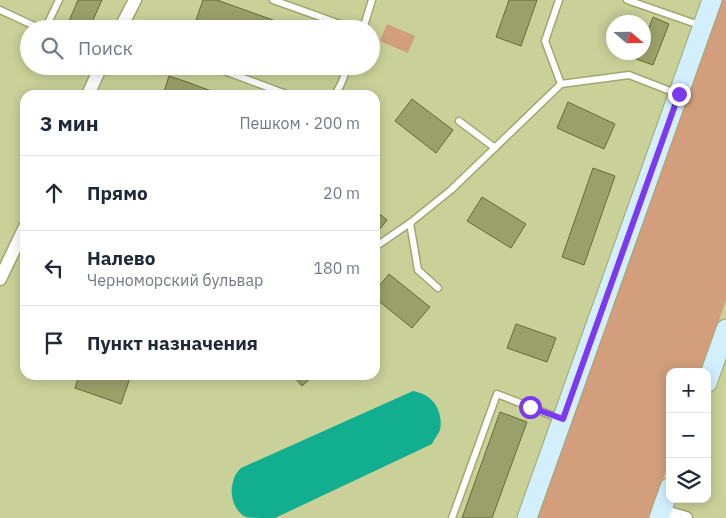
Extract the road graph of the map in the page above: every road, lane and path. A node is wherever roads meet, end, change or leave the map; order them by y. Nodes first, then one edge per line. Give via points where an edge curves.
1 (59, 0) edge
2 (134, 0) edge
3 (273, 0) edge
4 (372, 0) edge
5 (559, 0) edge
6 (627, 0) edge
7 (712, 0) edge
8 (0, 10) edge
9 (23, 20) edge
10 (48, 20) edge
11 (124, 20) edge
12 (329, 20) edge
13 (365, 20) edge
14 (703, 27) junction
15 (98, 75) edge
16 (236, 75) edge
17 (344, 75) edge
18 (561, 84) junction
19 (90, 90) edge
20 (276, 90) edge
21 (338, 90) edge
22 (679, 94) junction
23 (459, 121) dead end
24 (495, 148) junction
25 (410, 223) junction
26 (20, 237) edge
27 (380, 244) edge
28 (0, 279) edge
29 (438, 288) dead end
30 (726, 329) edge
31 (711, 375) edge
32 (563, 419) junction
33 (666, 498) edge
34 (660, 514) edge
35 (452, 518) edge
36 (527, 518) edge
37 (686, 518) edge

1 - 10 lane
2 - 11 street
3 - 12 lane
4 - 13 lane
5 - 18 lane via 544,41
6 - 14 lane
7 - 14 street
8 - 9 lane
14 - 22 street
15 - 19 street
16 - 20 lane
17 - 21 lane
18 - 22 lane via 629,75
18 - 24 lane
22 - 32 street
23 - 24 lane
24 - 25 lane
25 - 27 lane
25 - 29 lane via 418,270
26 - 28 street
30 - 31 street
32 - 35 lane via 497,394
32 - 36 street
33 - 34 street
34 - 37 street

